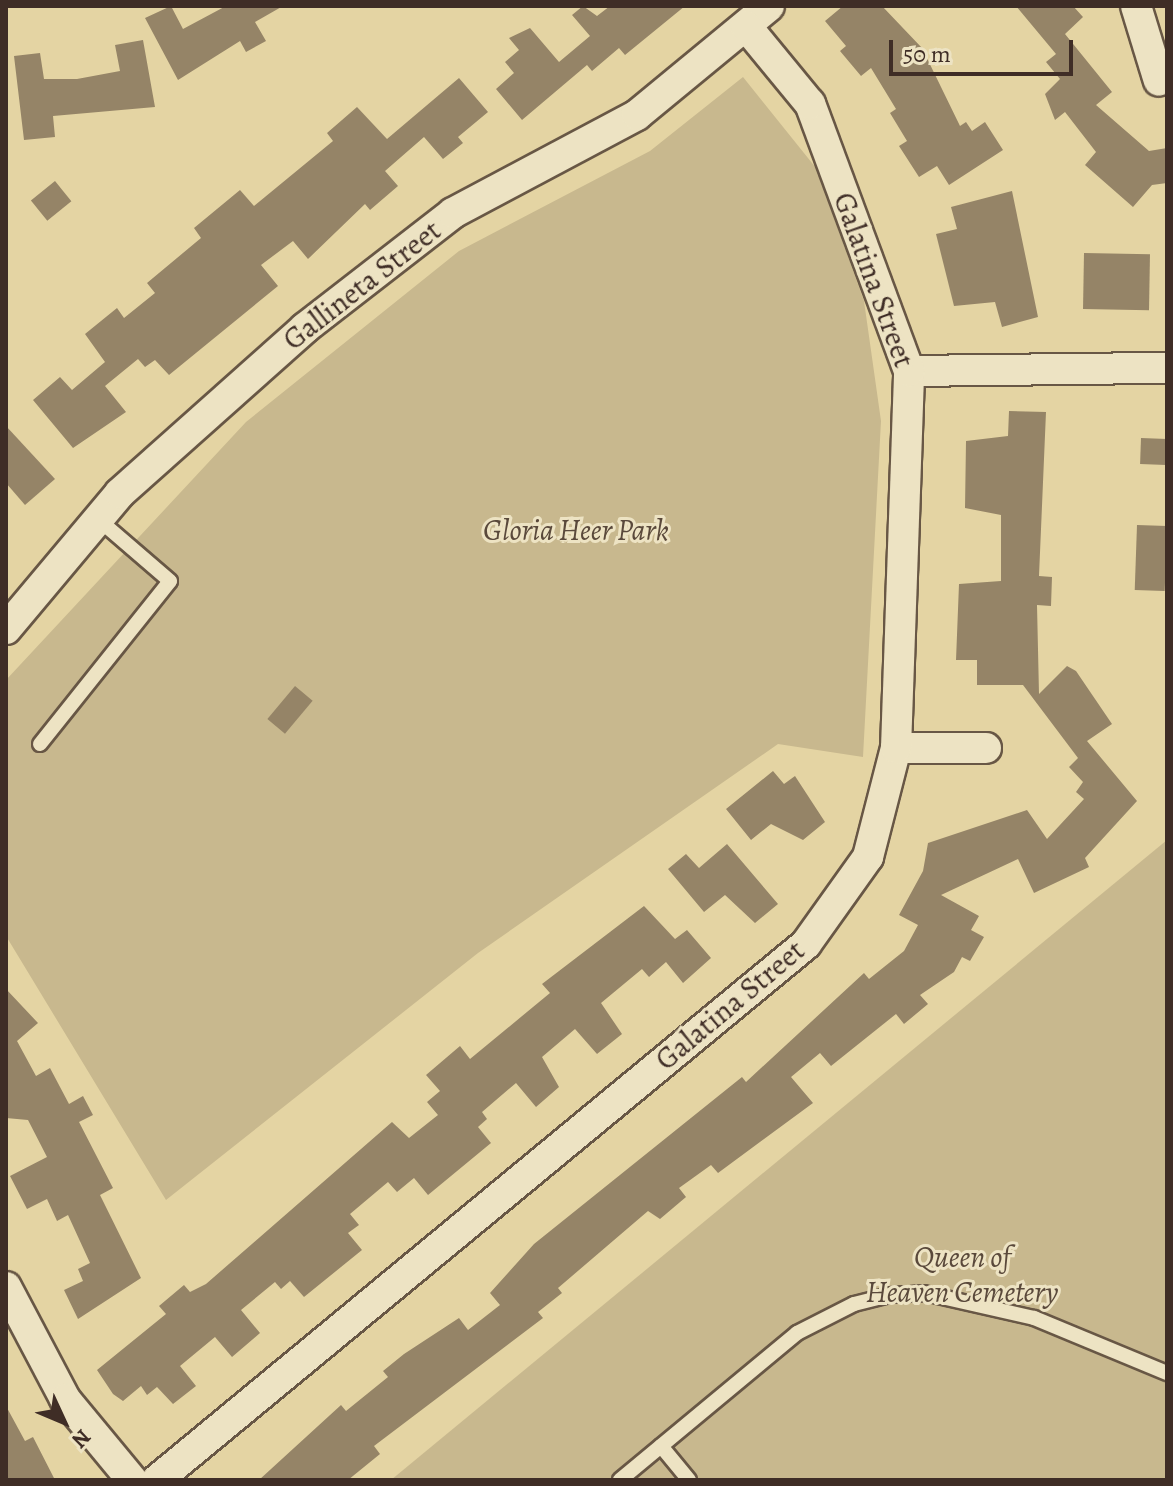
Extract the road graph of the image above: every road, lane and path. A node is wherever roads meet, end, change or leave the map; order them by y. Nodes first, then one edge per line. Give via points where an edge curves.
1 (769, 6) edge
2 (1136, 6) edge
3 (746, 26) junction
4 (1159, 81) dead end
5 (1167, 368) edge
6 (909, 371) junction
7 (98, 519) junction
8 (6, 629) edge
9 (40, 744) dead end
10 (896, 748) junction
11 (986, 748) dead end
12 (6, 1287) edge
13 (1167, 1373) edge
14 (661, 1446) junction
15 (132, 1480) edge
16 (157, 1480) edge
17 (620, 1480) edge
18 (689, 1480) edge

1 - 3 street, Gallineta Street
2 - 4 street
3 - 6 street, Galatina Street via 810,104
3 - 7 street, Gallineta Street via 637,115 441,222 180,434
5 - 6 street
6 - 10 street, Galatina Street
7 - 8 street, Gallineta Street
7 - 9 lane via 170,581
10 - 11 street
10 - 16 street, Galatina Street via 868,857 806,944
12 - 15 street via 65,1399
13 - 14 lane via 1034,1318 952,1298 890,1295 854,1304 797,1333
14 - 17 lane
14 - 18 lane

